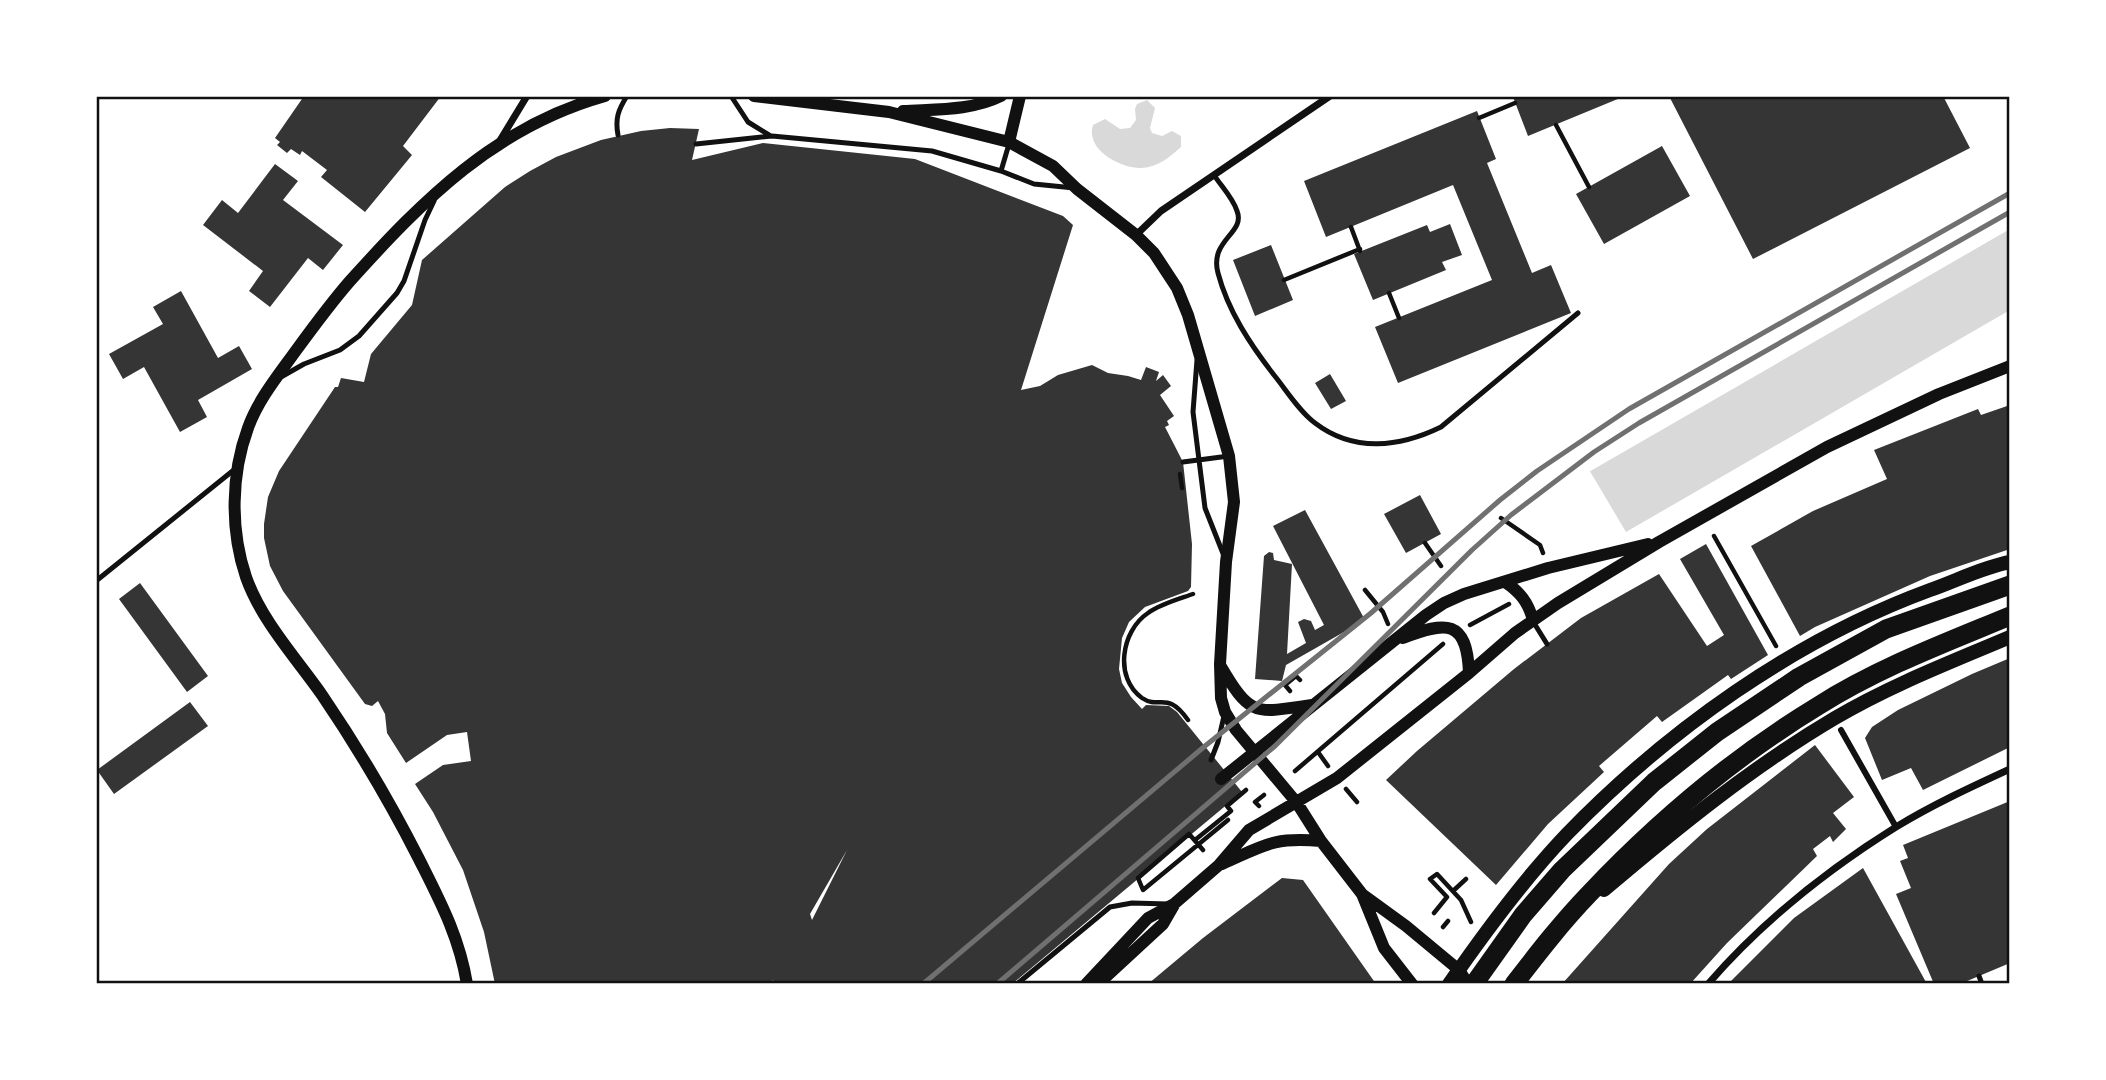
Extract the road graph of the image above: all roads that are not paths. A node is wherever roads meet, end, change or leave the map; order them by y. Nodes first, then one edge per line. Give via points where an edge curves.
1 (527, 96) edge
2 (605, 96) edge
3 (627, 96) edge
4 (731, 96) edge
5 (754, 96) edge
6 (1001, 96) edge
7 (1020, 96) edge
8 (1330, 96) edge
9 (888, 112) junction
10 (618, 135) dead end
11 (772, 136) junction
12 (499, 142) junction
13 (1009, 142) junction
14 (696, 144) dead end
15 (1002, 171) junction
16 (1214, 175) junction
17 (439, 189) junction
18 (1077, 189) junction
19 (1136, 235) junction
20 (1578, 313) dead end
21 (1198, 351) junction
22 (2010, 366) edge
23 (273, 383) junction
24 (1229, 456) junction
25 (1200, 461) junction
26 (1183, 462) dead end
27 (238, 467) junction
28 (1659, 542) junction
29 (1226, 562) junction
30 (2010, 562) edge
31 (96, 581) edge
32 (1505, 582) junction
33 (2010, 585) edge
34 (2010, 616) edge
35 (1533, 620) junction
36 (2010, 637) edge
37 (1393, 642) junction
38 (1547, 644) dead end
39 (1220, 664) junction
40 (1469, 673) junction
41 (1312, 705) junction
42 (1225, 712) junction
43 (1841, 730) dead end
44 (1255, 751) junction
45 (1211, 760) dead end
46 (2010, 769) edge
47 (1221, 779) dead end
48 (1297, 803) junction
49 (1896, 827) junction
50 (1321, 841) junction
51 (1219, 865) junction
52 (1362, 894) junction
53 (1174, 904) junction
54 (1459, 970) junction
55 (1979, 976) dead end
56 (467, 984) edge
57 (1017, 984) edge
58 (1086, 984) edge
59 (1098, 984) edge
60 (1412, 984) edge
61 (1450, 984) edge
62 (1468, 984) edge
63 (1474, 984) edge
64 (1514, 984) edge
65 (1525, 984) edge
66 (1708, 984) edge
67 (1982, 984) edge

1 - 12 street
2 - 12 street via 527,126
3 - 10 lane via 619,108
4 - 11 lane via 748,122
5 - 9 street
6 - 9 street via 962,108
7 - 13 street
8 - 16 street
9 - 13 street
11 - 14 lane
11 - 15 lane via 932,151
12 - 17 street
13 - 15 lane
13 - 18 street via 1053,166
15 - 18 lane via 1034,184
16 - 19 street
16 - 20 lane via 1238,211 1236,228 1224,240 1216,261 1235,315 1253,349 1304,414 1351,442 1397,443 1441,427
17 - 23 street via 331,302
17 - 23 lane via 397,293 359,336 340,350
18 - 19 street
19 - 21 street via 1177,288
21 - 24 street
21 - 25 lane via 1193,411
22 - 28 street via 1849,436
23 - 27 street via 248,427
24 - 25 lane
24 - 29 street via 1234,502
25 - 26 lane
25 - 29 lane via 1205,508
27 - 31 lane
27 - 56 street via 235,520 247,579 262,611 387,796 450,921
28 - 32 street
28 - 35 street
29 - 39 street
30 - 54 main road via 1893,604 1849,625 1706,714 1628,776 1566,835
32 - 35 street via 1523,596
32 - 37 street via 1444,603
33 - 63 highway via 1886,629 1783,687 1717,732 1654,782 1555,879
34 - 64 highway via 1899,662 1803,715 1735,763 1588,894
35 - 38 lane
35 - 40 street
36 - 65 main road via 1867,701 1745,777 1590,901
37 - 40 street via 1445,626 1463,637
37 - 41 street
39 - 41 street via 1245,702 1258,709
39 - 42 street via 1220,698
40 - 48 street via 1337,778
41 - 44 street
42 - 44 street
42 - 45 lane
43 - 49 street
44 - 47 street
44 - 48 street
46 - 49 street
48 - 50 street
48 - 51 street via 1249,830
49 - 66 street via 1774,918
50 - 51 street via 1265,843
50 - 52 street
51 - 53 street
52 - 54 street
52 - 60 street via 1384,948
53 - 57 lane via 1110,907
53 - 58 street via 1148,918
53 - 59 street via 1163,924 1115,976
54 - 61 main road
54 - 62 street
55 - 67 lane

